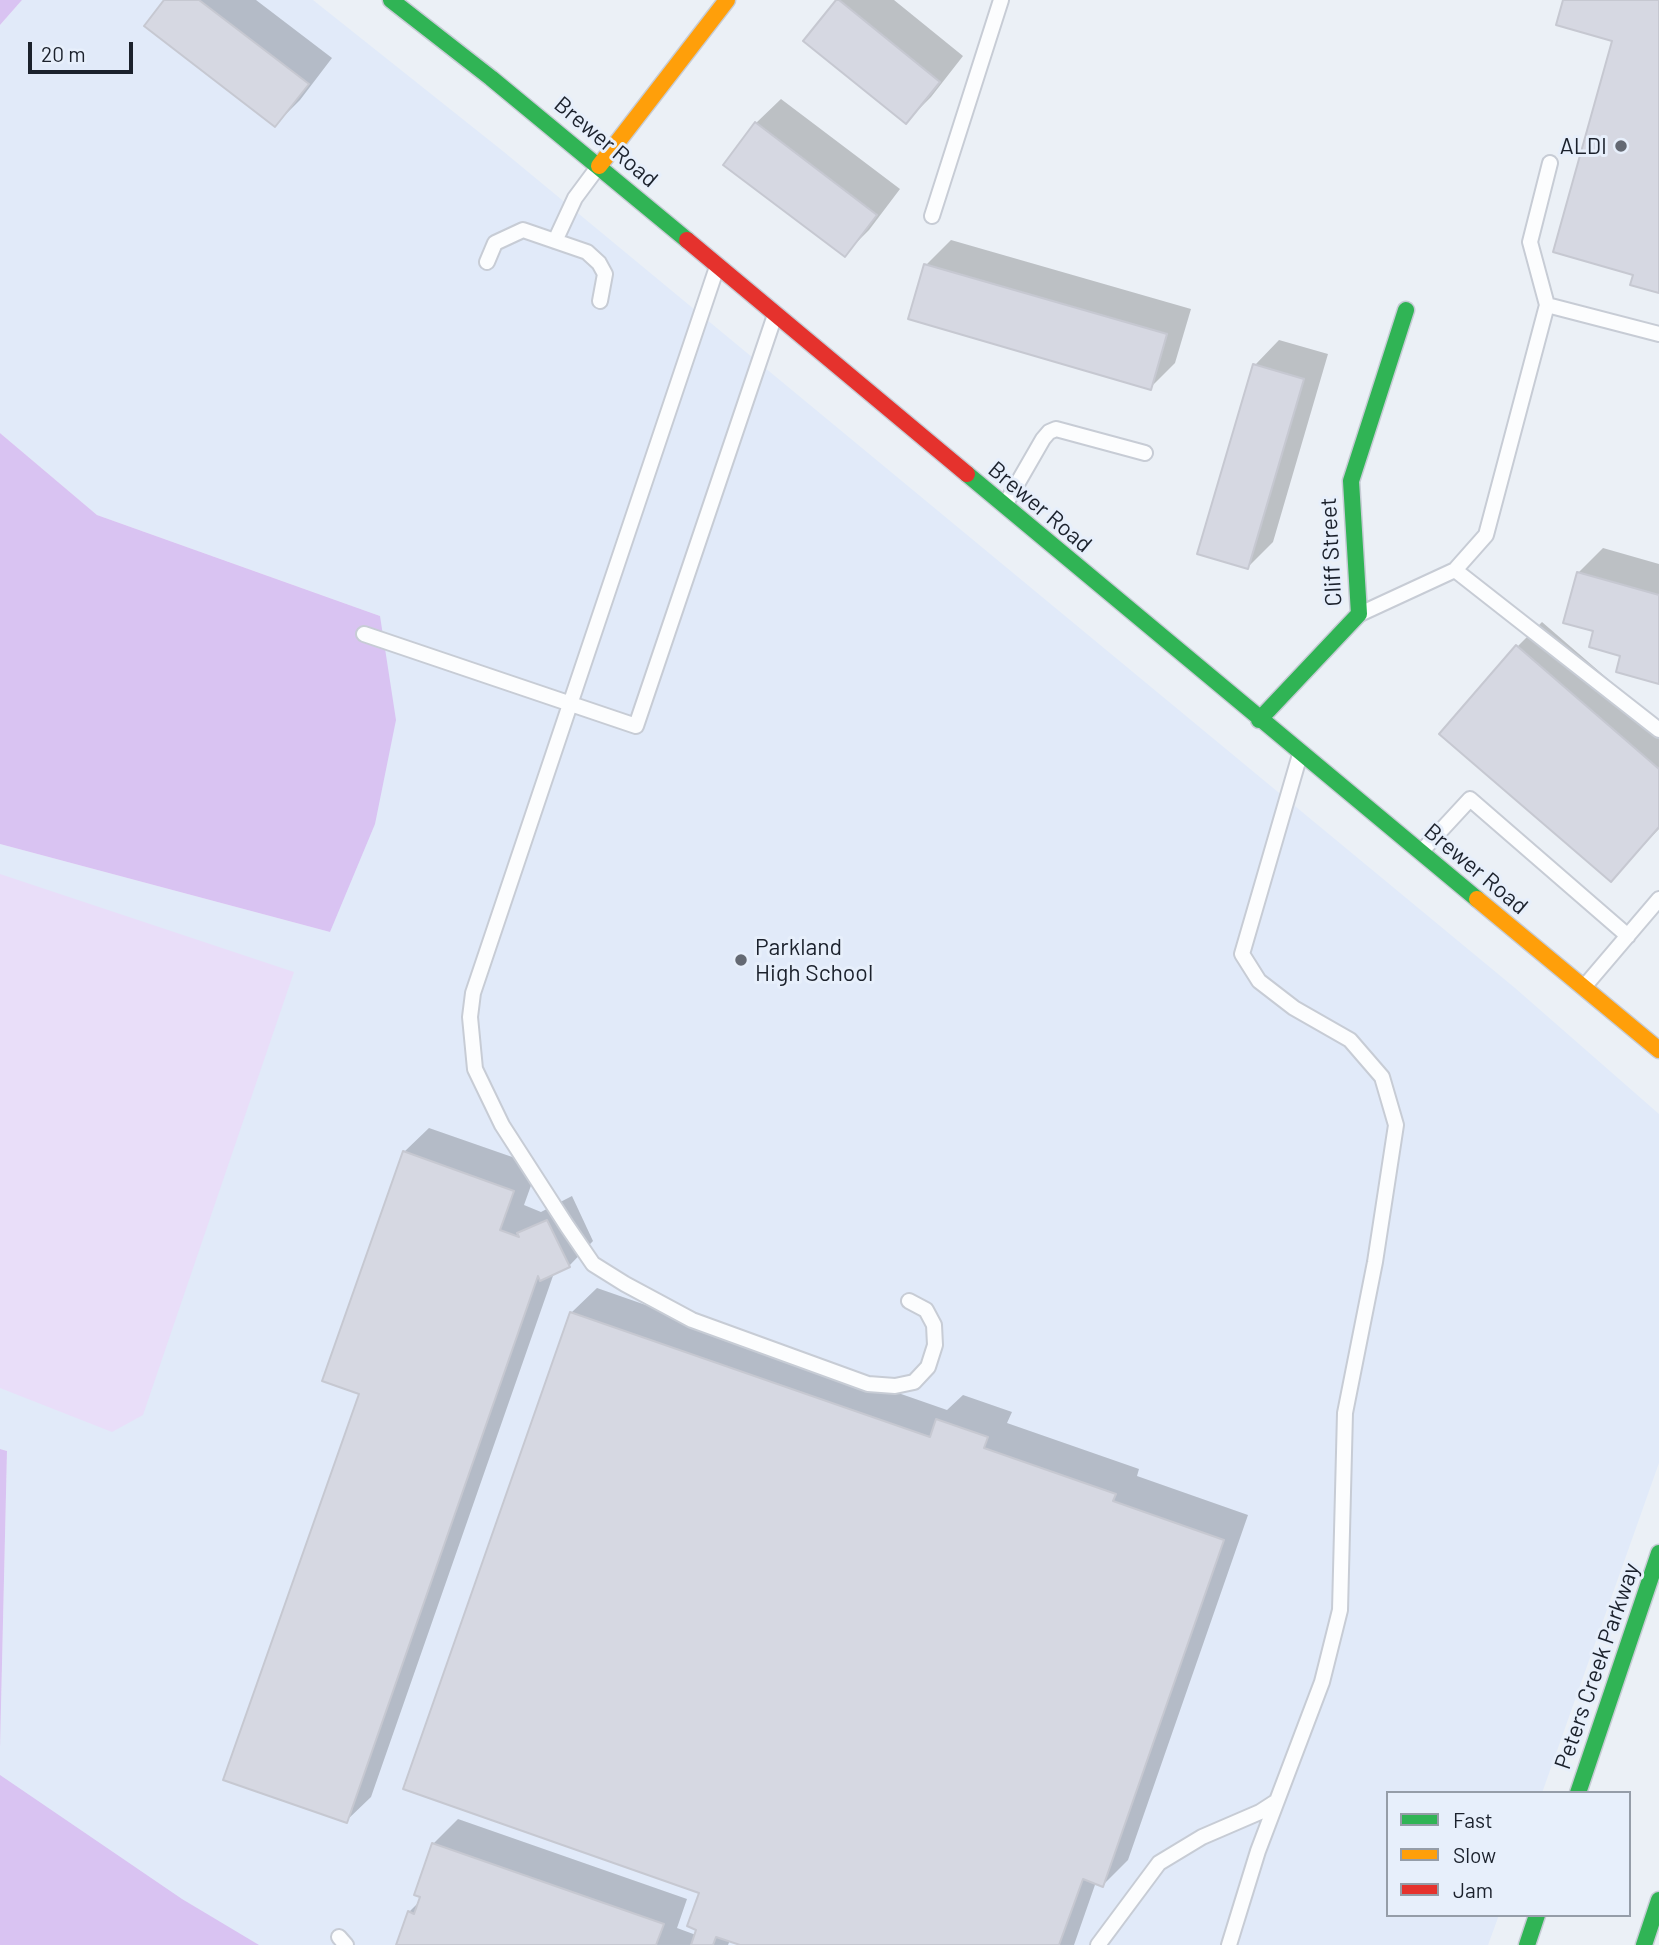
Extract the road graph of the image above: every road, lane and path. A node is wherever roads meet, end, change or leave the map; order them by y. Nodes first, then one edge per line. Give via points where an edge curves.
1 (391, 0) edge
2 (727, 0) edge
3 (1001, 0) edge
4 (1550, 163) dead end
5 (598, 166) junction
6 (932, 216) dead end
7 (555, 241) junction
8 (487, 262) dead end
9 (718, 265) junction
10 (600, 301) dead end
11 (1547, 305) junction
12 (1406, 310) dead end
13 (775, 314) junction
14 (1659, 334) edge
15 (1145, 453) dead end
16 (1005, 507) junction
17 (1455, 570) junction
18 (1359, 614) junction
19 (364, 634) dead end
20 (571, 704) junction
21 (1259, 720) junction
22 (1659, 730) edge
23 (1301, 753) junction
24 (1420, 853) junction
25 (1659, 899) edge
26 (1629, 936) junction
27 (1583, 988) junction
28 (1659, 1050) edge
29 (909, 1301) dead end
30 (1659, 1553) edge
31 (1579, 1791) edge
32 (1277, 1801) junction
33 (1659, 1900) edge
34 (1536, 1917) edge
35 (1098, 1945) edge
36 (1228, 1945) edge
37 (1527, 1945) edge
38 (1644, 1945) edge

1 - 5 street, Brewer Road
2 - 5 street
3 - 6 lane
4 - 11 lane via 1530,242
5 - 7 lane via 575,198
5 - 9 street, Brewer Road
7 - 8 lane via 523,230 495,243
7 - 10 lane via 587,252 599,263 605,274
9 - 13 street, Brewer Road
9 - 20 lane
11 - 14 lane
11 - 17 lane via 1486,535
12 - 18 street, Cliff Street via 1351,481
13 - 16 street, Brewer Road
13 - 20 lane via 636,726
15 - 16 lane via 1056,429 1043,439
16 - 21 street, Brewer Road
17 - 18 lane
17 - 22 lane
18 - 21 street, Cliff Street
19 - 20 lane
20 - 29 lane via 473,993 470,1017 475,1069 502,1125 593,1264 692,1320 869,1384 895,1386 914,1382 928,1367 935,1345 934,1325 926,1310
21 - 23 street, Brewer Road
23 - 24 street, Brewer Road
23 - 32 lane via 1242,954 1259,981 1294,1008 1350,1040 1382,1077 1396,1125 1376,1262 1345,1413 1340,1611 1322,1682
24 - 26 lane via 1470,799
24 - 27 street, Brewer Road
25 - 26 lane
26 - 27 lane
27 - 28 street, Brewer Road
30 - 31 street, Peters Creek Parkway
32 - 35 lane via 1159,1863
32 - 36 lane
33 - 38 street
34 - 37 street

